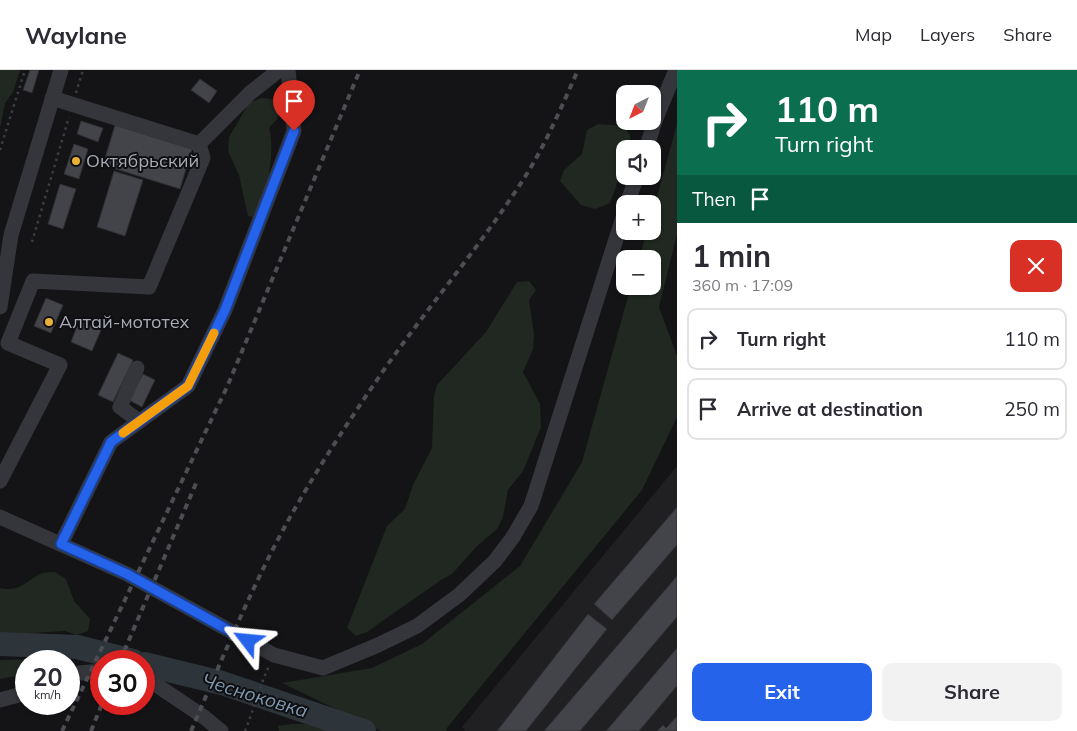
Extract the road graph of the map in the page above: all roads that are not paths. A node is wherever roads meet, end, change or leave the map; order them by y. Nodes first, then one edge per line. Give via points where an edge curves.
1 (61, 70) edge
2 (279, 70) edge
3 (288, 70) edge
4 (676, 70) edge
5 (52, 98) junction
6 (649, 140) edge
7 (198, 144) junction
8 (616, 239) edge
9 (2, 274) edge
10 (0, 307) edge
11 (137, 368) dead end
12 (139, 421) junction
13 (0, 481) edge
14 (0, 517) edge
15 (61, 544) junction
16 (155, 684) edge
17 (15, 696) edge
18 (0, 700) edge
19 (222, 731) edge

1 - 5 street
2 - 7 street via 250,93
3 - 12 street via 294,131 225,310 188,386
4 - 6 street
5 - 7 street
5 - 9 street
7 - 13 street via 203,158 148,287 33,281 8,343 60,365
8 - 15 street via 531,506 495,561 459,595 417,626 323,668 274,655 127,574
9 - 10 street
11 - 12 street via 120,407
12 - 15 street via 111,442
14 - 15 street
16 - 19 street
17 - 18 street

